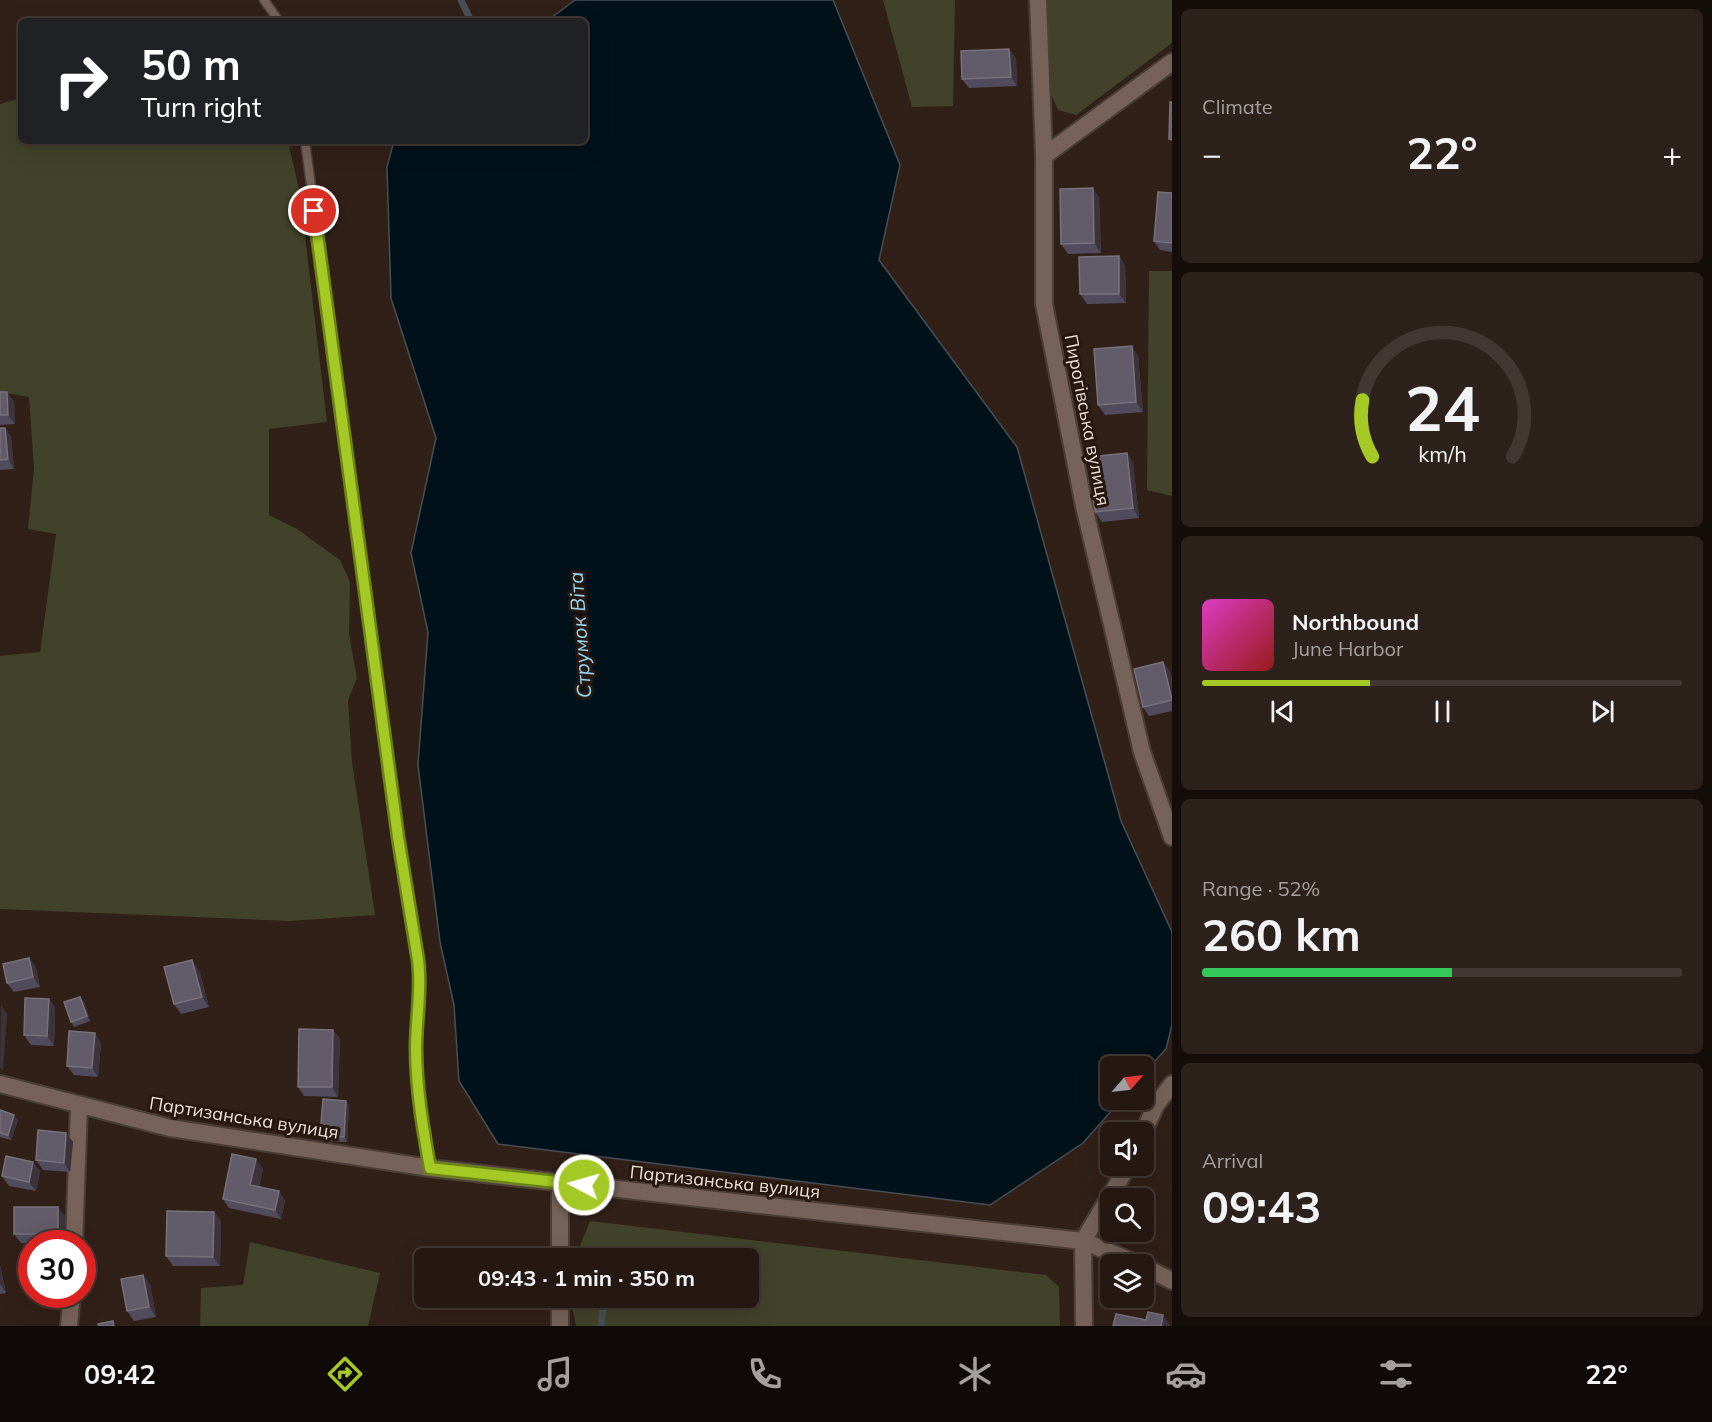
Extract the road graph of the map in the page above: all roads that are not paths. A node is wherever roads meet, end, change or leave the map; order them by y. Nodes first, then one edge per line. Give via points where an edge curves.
1 (264, 0) edge
2 (1038, 0) edge
3 (277, 18) edge
4 (1172, 63) edge
5 (305, 144) edge
6 (1044, 156) junction
7 (1172, 837) edge
8 (0, 1084) edge
9 (1172, 1084) edge
10 (79, 1106) junction
11 (1148, 1122) edge
12 (430, 1168) junction
13 (1122, 1176) edge
14 (560, 1183) junction
15 (75, 1230) edge
16 (1083, 1241) junction
17 (560, 1248) edge
18 (1114, 1254) edge
19 (1154, 1272) edge
20 (1172, 1281) edge
21 (71, 1308) edge
22 (560, 1308) edge
23 (69, 1326) edge
24 (560, 1326) edge
25 (1083, 1326) edge

1 - 3 lane
2 - 6 street, Пирогівська вулиця
4 - 6 street
5 - 12 lane via 398,837 416,937 420,977 416,1049
6 - 7 street, Пирогівська вулиця via 1044,304 1084,506 1139,741
8 - 10 street, Партизанська вулиця
9 - 11 street
10 - 12 street, Партизанська вулиця via 170,1128
10 - 15 street
12 - 14 street, Партизанська вулиця
13 - 16 street
14 - 16 street, Партизанська вулиця
14 - 17 street
16 - 18 street, Партизанська вулиця
16 - 25 street
19 - 20 street
21 - 23 street
22 - 24 street

